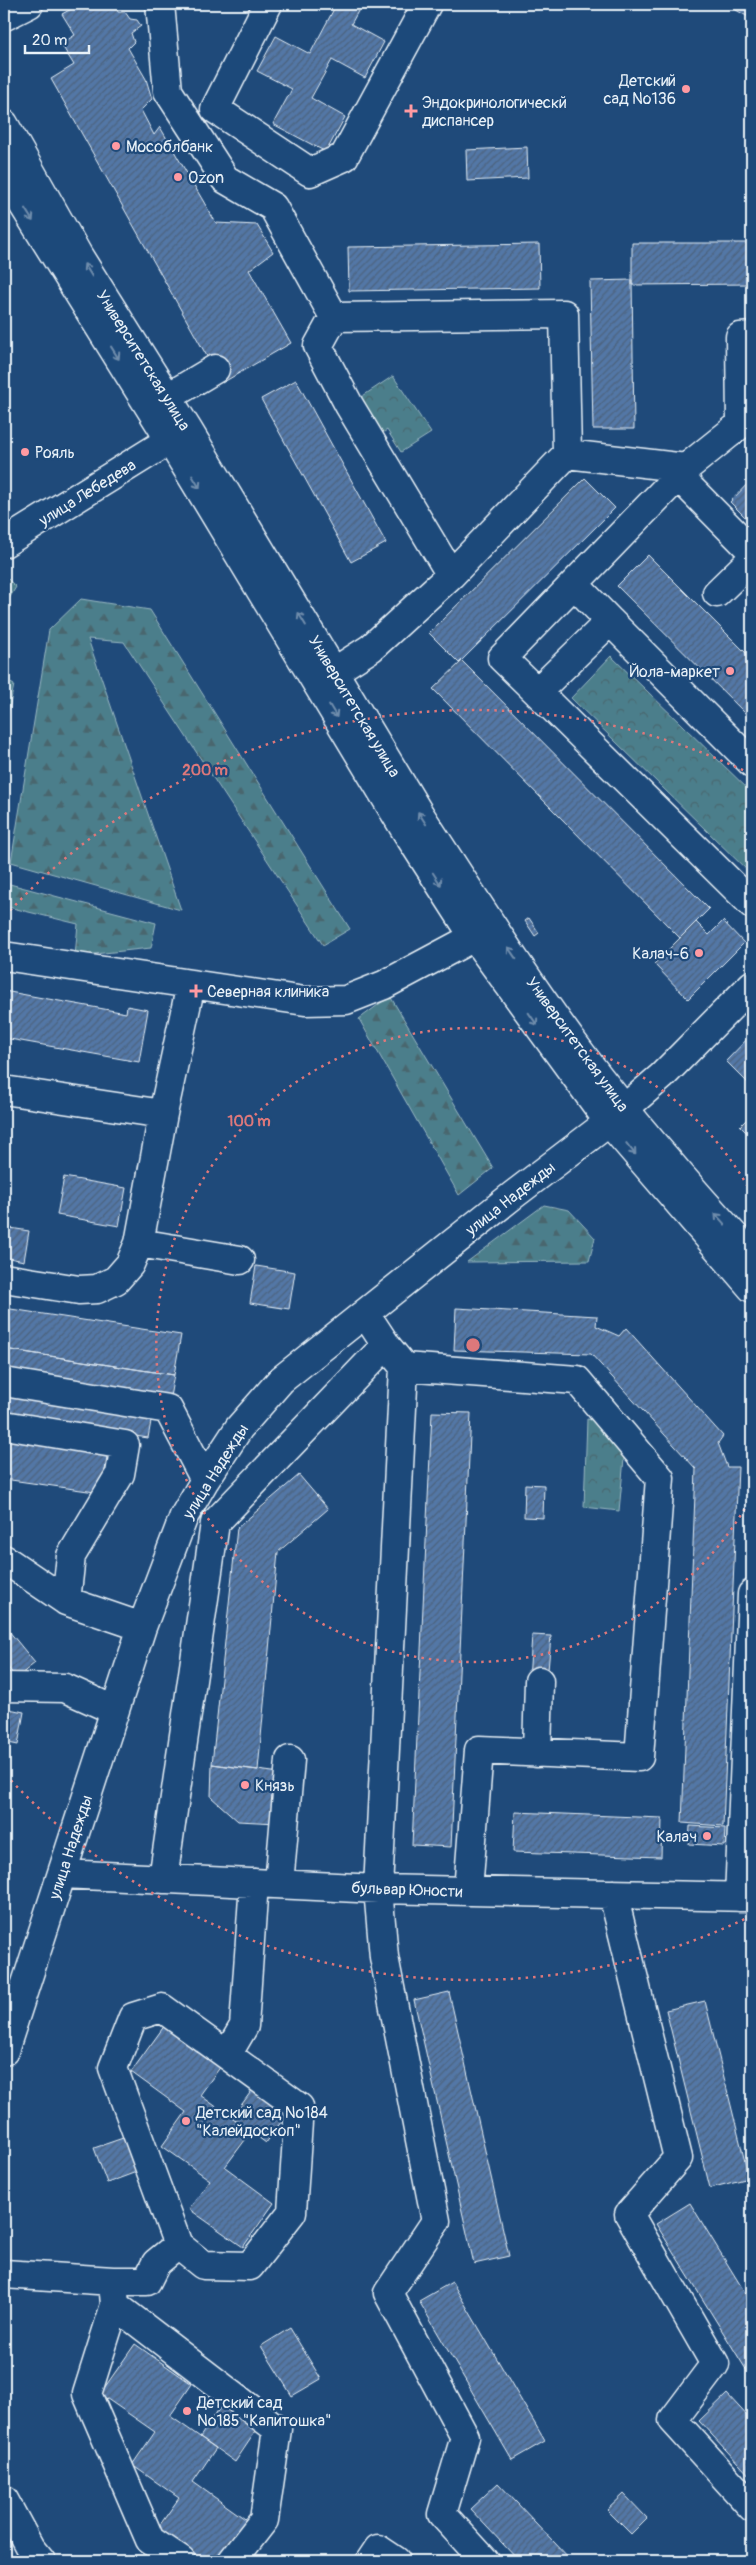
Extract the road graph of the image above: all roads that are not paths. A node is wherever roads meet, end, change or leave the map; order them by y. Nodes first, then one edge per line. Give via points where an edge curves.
1 (29, 4) edge
2 (160, 4) edge
3 (268, 4) edge
4 (427, 4) edge
5 (4, 14) edge
6 (4, 124) edge
7 (4, 174) edge
8 (334, 316) junction
9 (752, 336) edge
10 (215, 369) dead end
11 (168, 397) junction
12 (747, 429) edge
13 (179, 435) junction
14 (567, 454) junction
15 (686, 468) junction
16 (4, 543) edge
17 (752, 550) edge
18 (752, 559) edge
19 (451, 575) junction
20 (575, 585) junction
21 (717, 593) dead end
22 (610, 621) junction
23 (325, 677) junction
24 (537, 692) junction
25 (752, 763) edge
26 (752, 904) edge
27 (474, 937) junction
28 (4, 956) edge
29 (191, 984) junction
30 (752, 985) edge
31 (4, 1090) edge
32 (163, 1114) junction
33 (617, 1115) junction
34 (139, 1243) junction
35 (752, 1255) edge
36 (240, 1260) dead end
37 (4, 1278) edge
38 (752, 1288) edge
39 (365, 1313) junction
40 (386, 1345) junction
41 (404, 1367) junction
42 (4, 1382) edge
43 (4, 1425) edge
44 (205, 1480) junction
45 (4, 1559) edge
46 (752, 1594) edge
47 (66, 1601) junction
48 (142, 1627) junction
49 (539, 1681) dead end
50 (4, 1687) edge
51 (114, 1710) junction
52 (537, 1753) junction
53 (290, 1760) dead end
54 (748, 1761) edge
55 (62, 1874) junction
56 (163, 1879) junction
57 (267, 1884) junction
58 (378, 1889) junction
59 (468, 1891) junction
60 (613, 1894) junction
61 (745, 1897) edge
62 (16, 1977) edge
63 (4, 2051) edge
64 (227, 2055) junction
65 (178, 2245) junction
66 (4, 2274) edge
67 (114, 2293) junction
68 (4, 2500) edge
69 (752, 2506) edge
70 (41, 2561) edge
71 (181, 2561) edge
72 (232, 2561) edge
73 (370, 2561) edge
74 (396, 2561) edge
75 (485, 2561) edge

1 - 5 street
2 - 8 street via 168,91 225,179 273,207
3 - 4 street via 215,109 310,172 344,158
11 -> 6 street, Университетская улица via 78,255
7 -> 13 street, Университетская улица
8 - 14 street via 564,314
8 - 19 street via 318,346 349,405
9 - 12 street via 740,337
10 - 11 street
11 - 13 street, Университетская улица
12 - 15 street
13 - 16 street, улица Лебедева
13 - 23 street, Университетская улица
14 - 15 street
14 - 19 street
15 - 17 street via 685,483
15 - 20 street
18 - 21 street
19 - 23 street via 371,648
20 - 22 street
20 - 24 street via 502,658
22 - 24 street
22 - 25 street
23 -> 27 street, Университетская улица via 404,828
33 -> 23 street, Университетская улица via 583,1056
24 - 26 street
27 - 29 street via 384,985 346,1000 305,1001
27 -> 33 street, Университетская улица
28 - 29 street
29 - 32 street
30 - 33 street, улица Надежды via 668,1070
31 - 32 street
32 - 34 street
35 -> 33 street, Университетская улица via 678,1173
33 -> 38 street, Университетская улица
33 - 39 street, улица Надежды
34 - 36 street
34 - 37 street via 130,1264 116,1280 97,1289 78,1290
39 - 40 street
39 - 44 street, улица Надежды via 281,1380 239,1428
40 - 41 street
40 - 56 street via 215,1523
41 - 52 street via 577,1380 660,1478 639,1757
41 - 58 street
42 - 44 street via 168,1409
43 - 47 street via 125,1445 120,1474 71,1556
44 - 48 street, улица Надежды via 184,1516
45 - 47 street
46 - 54 street
47 - 48 street
48 - 51 street, улица Надежды
49 - 52 street
50 - 51 street via 65,1688
51 - 55 street, улица Надежды
52 - 59 street via 480,1750
53 - 57 street
54 - 61 street
55 - 56 street, бульвар Юности
55 - 62 street, улица Надежды
56 - 57 street, бульвар Юности
57 - 58 street, бульвар Юности
57 - 64 street via 244,2026
58 - 59 street, бульвар Юности
58 - 75 street via 384,1957 436,2221 388,2293 465,2437 442,2514
59 - 60 street, бульвар Юности
60 - 61 street, бульвар Юности
60 - 69 street via 678,2158 629,2214 715,2364 673,2420
62 - 63 street, улица Надежды
64 - 65 street via 299,2108 292,2212 250,2266 203,2265
64 - 65 street via 162,2008 132,2017 114,2068
65 - 67 street via 156,2264 147,2281
66 - 67 street
67 - 71 street via 86,2394 150,2540
67 - 72 street via 277,2429 264,2520
68 - 70 street via 30,2548
73 - 74 street via 378,2549

